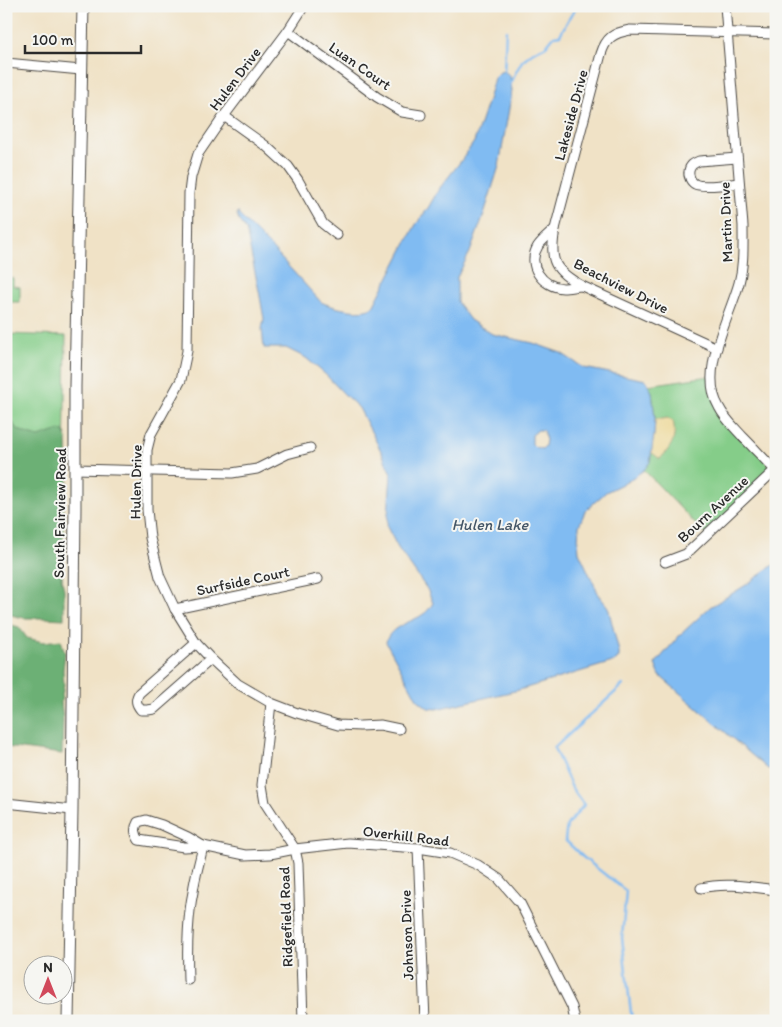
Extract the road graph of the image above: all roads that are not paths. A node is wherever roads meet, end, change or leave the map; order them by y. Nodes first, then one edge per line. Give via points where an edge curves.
1 (83, 6) edge
2 (304, 6) edge
3 (724, 6) edge
4 (288, 31) junction
5 (726, 32) junction
6 (776, 34) edge
7 (6, 63) edge
8 (81, 70) junction
9 (420, 115) dead end
10 (224, 116) junction
11 (737, 158) junction
12 (739, 183) junction
13 (556, 225) junction
14 (337, 235) dead end
15 (582, 286) junction
16 (717, 348) junction
17 (310, 448) dead end
18 (75, 469) junction
19 (775, 470) edge
20 (147, 471) junction
21 (665, 562) dead end
22 (318, 579) dead end
23 (175, 609) junction
24 (196, 643) junction
25 (211, 659) junction
26 (271, 703) junction
27 (399, 728) dead end
28 (6, 803) edge
29 (72, 810) junction
30 (203, 846) junction
31 (418, 848) junction
32 (295, 849) junction
33 (701, 888) dead end
34 (776, 890) edge
35 (188, 980) dead end
36 (68, 1021) edge
37 (303, 1021) edge
38 (424, 1021) edge
39 (575, 1021) edge

1 - 8 street, South Fairview Road
2 - 4 street, Hulen Drive
3 - 5 street, Martin Drive
4 - 9 street, Luan Court via 402,112
4 - 10 street, Hulen Drive
5 - 6 street
5 - 11 street, Martin Drive
5 - 13 street, Lakeside Drive via 630,30 611,36 604,45
7 - 8 street
8 - 18 street, South Fairview Road
10 - 14 street via 288,166 323,224
10 - 20 street, Hulen Drive via 198,154 192,177 186,351 181,380 151,434
11 - 12 street, Martin Drive
11 - 12 street via 699,161 690,166 688,174 691,181 701,186
12 - 16 street, Martin Drive via 743,262
13 - 15 street, Beachview Drive via 553,255 556,266
13 - 15 street via 538,246 534,256 535,268 540,278 551,285 563,288
15 - 16 street, Beachview Drive
16 - 19 street, Martin Drive via 711,375 718,406 727,420
17 - 20 street via 287,454 257,469 232,473
18 - 20 street
18 - 29 street, South Fairview Road
19 - 21 street, Bourn Avenue via 686,554
20 - 23 street, Hulen Drive via 150,538 160,577
22 - 23 street, Surfside Court
23 - 24 street, Hulen Drive
24 - 25 street, Hulen Drive
24 - 25 street via 139,693 136,698 141,710 154,709
25 - 26 street, Hulen Drive via 238,684
26 - 27 street, Hulen Drive via 338,724
26 - 32 street, Ridgefield Road via 262,785 265,803
28 - 29 street
29 - 36 street, South Fairview Road
30 - 30 street, Overhill Road via 162,824 146,820 138,822 135,828 139,840 184,847
30 - 32 street, Overhill Road via 245,855
30 - 35 street via 189,920
31 - 32 street, Overhill Road via 348,843
31 - 38 street, Johnson Drive
31 - 39 street, Overhill Road via 450,853 478,865 512,892 555,972 572,1007
32 - 37 street, Ridgefield Road
33 - 34 street via 727,885

